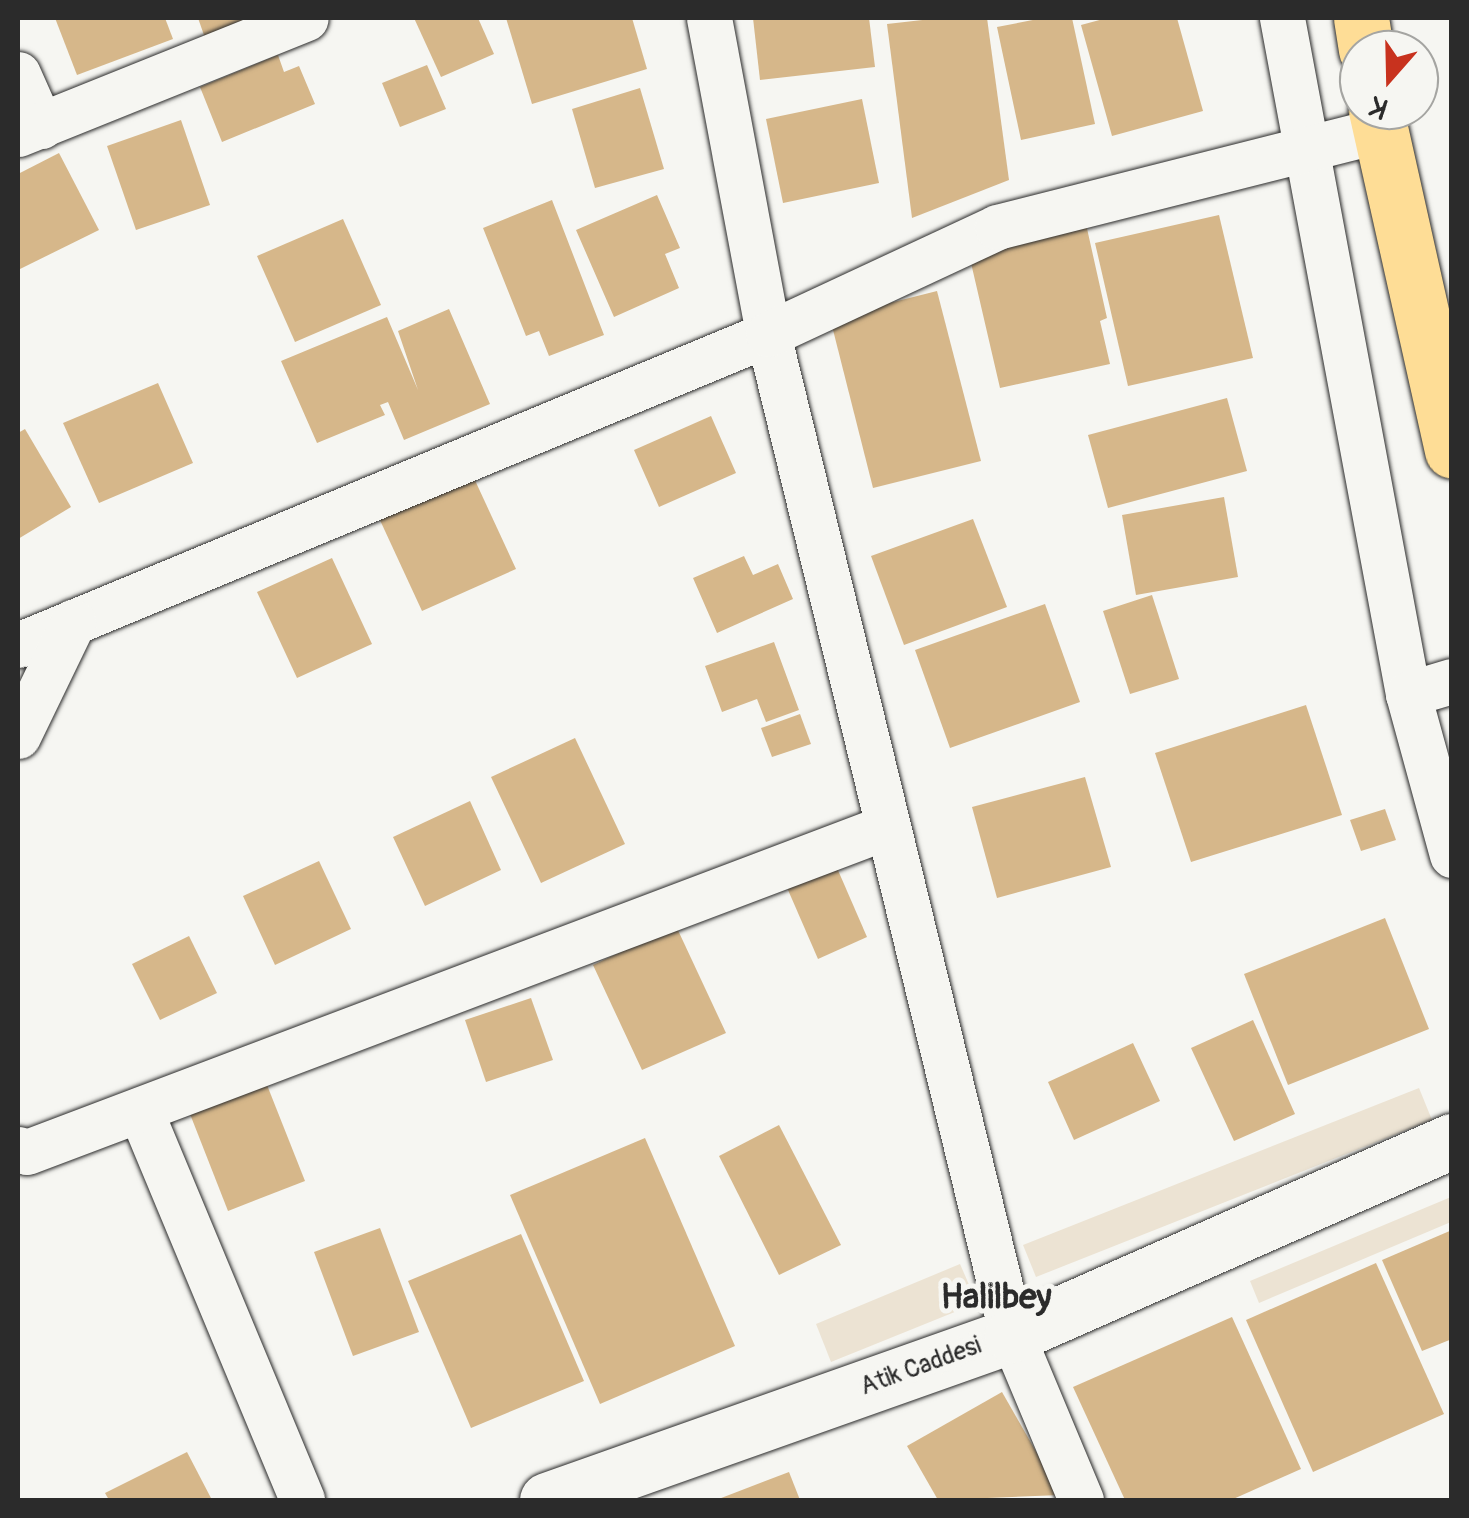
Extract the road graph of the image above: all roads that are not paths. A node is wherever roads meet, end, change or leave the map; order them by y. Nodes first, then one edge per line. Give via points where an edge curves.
1 (306, 18) edge
2 (709, 18) edge
3 (1282, 18) edge
4 (18, 74) edge
5 (30, 130) edge
6 (1348, 130) edge
7 (1379, 130) edge
8 (1301, 146) junction
9 (768, 334) junction
10 (1431, 359) junction
11 (1452, 410) edge
12 (1452, 451) edge
13 (73, 622) junction
14 (18, 646) edge
15 (1452, 681) edge
16 (1408, 694) junction
17 (18, 736) edge
18 (886, 827) junction
19 (1452, 855) edge
20 (140, 1110) junction
21 (1452, 1141) edge
22 (18, 1149) edge
23 (1012, 1334) junction
24 (302, 1500) edge
25 (547, 1500) edge
26 (1080, 1500) edge

1 - 5 street
2 - 9 street
3 - 8 street
4 - 5 street
6 - 8 street
7 - 10 highway
8 - 9 street via 997,227
8 - 16 street
9 - 13 street
9 - 18 street
10 - 11 highway
10 - 12 highway
13 - 14 street
13 - 17 street
15 - 16 street
16 - 19 street
18 - 20 street
18 - 23 street
20 - 22 street via 27,1152
20 - 24 street
21 - 23 street, Atik Caddesi
23 - 25 street, Atik Caddesi
23 - 26 street

